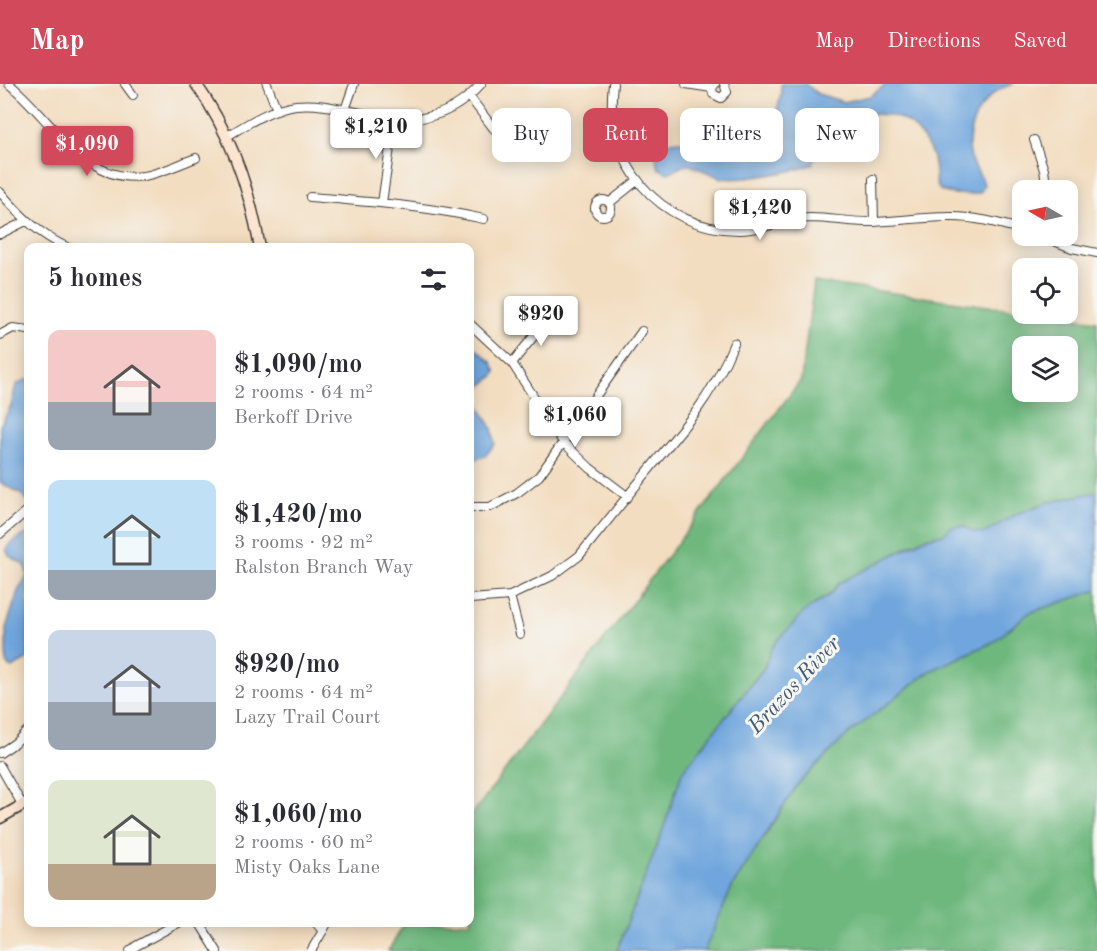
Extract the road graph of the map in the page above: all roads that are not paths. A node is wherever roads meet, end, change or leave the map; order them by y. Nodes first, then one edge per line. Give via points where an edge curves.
1 (9, 84) edge
2 (125, 84) edge
3 (196, 84) edge
4 (267, 84) edge
5 (354, 84) edge
6 (481, 84) edge
7 (613, 84) edge
8 (686, 84) edge
9 (724, 84) edge
10 (713, 86) edge
11 (133, 95) dead end
12 (469, 96) junction
13 (277, 110) junction
14 (345, 110) junction
15 (394, 120) junction
16 (492, 126) edge
17 (226, 137) junction
18 (1034, 140) dead end
19 (196, 158) dead end
20 (873, 179) dead end
21 (638, 180) junction
22 (1046, 180) edge
23 (0, 192) edge
24 (310, 197) dead end
25 (382, 203) junction
26 (609, 203) dead end
27 (484, 219) dead end
28 (26, 221) junction
29 (874, 222) junction
30 (1012, 227) edge
31 (0, 234) edge
32 (57, 243) edge
33 (259, 243) edge
34 (1067, 246) edge
35 (1097, 253) edge
36 (551, 315) dead end
37 (474, 328) edge
38 (24, 329) edge
39 (642, 331) dead end
40 (0, 335) edge
41 (734, 343) dead end
42 (512, 363) junction
43 (563, 442) junction
44 (628, 497) junction
45 (474, 507) edge
46 (24, 514) edge
47 (0, 534) edge
48 (510, 596) junction
49 (474, 599) edge
50 (520, 634) dead end
51 (24, 734) edge
52 (0, 753) edge
53 (0, 765) edge
54 (24, 801) edge
55 (24, 805) edge
56 (0, 818) edge
57 (170, 927) edge
58 (202, 927) edge
59 (319, 927) edge
60 (325, 927) edge
61 (323, 931) junction
62 (130, 951) edge
63 (217, 951) edge
64 (311, 951) edge

1 - 19 street via 75,152 107,172 142,176
2 - 11 street
3 - 17 street
4 - 13 street
5 - 14 street
6 - 12 street
7 - 21 street via 611,111 616,138
8 - 10 street
9 - 10 street via 727,92 721,98 713,94
12 - 15 street via 435,114
12 - 16 street
13 - 14 street via 307,104
13 - 17 street
14 - 15 street
15 - 25 street
17 - 33 street via 249,198
18 - 22 street
20 - 29 street
21 - 26 street
21 - 29 street via 653,198 679,215 723,229 751,229 809,218
23 - 28 street
24 - 25 street
25 - 27 street
28 - 31 street
28 - 32 street
29 - 30 street via 948,217 980,219
34 - 35 street
36 - 42 street
37 - 42 street
38 - 40 street via 13,328
39 - 43 street
41 - 44 street via 709,394
42 - 43 street
43 - 44 street
43 - 45 street via 539,476 517,493 490,507
44 - 48 street via 579,556 552,576
46 - 47 street
48 - 49 street
48 - 50 street
51 - 52 street
53 - 54 street
55 - 56 street
57 - 62 street
58 - 63 street
59 - 61 street
60 - 61 street
61 - 64 street

